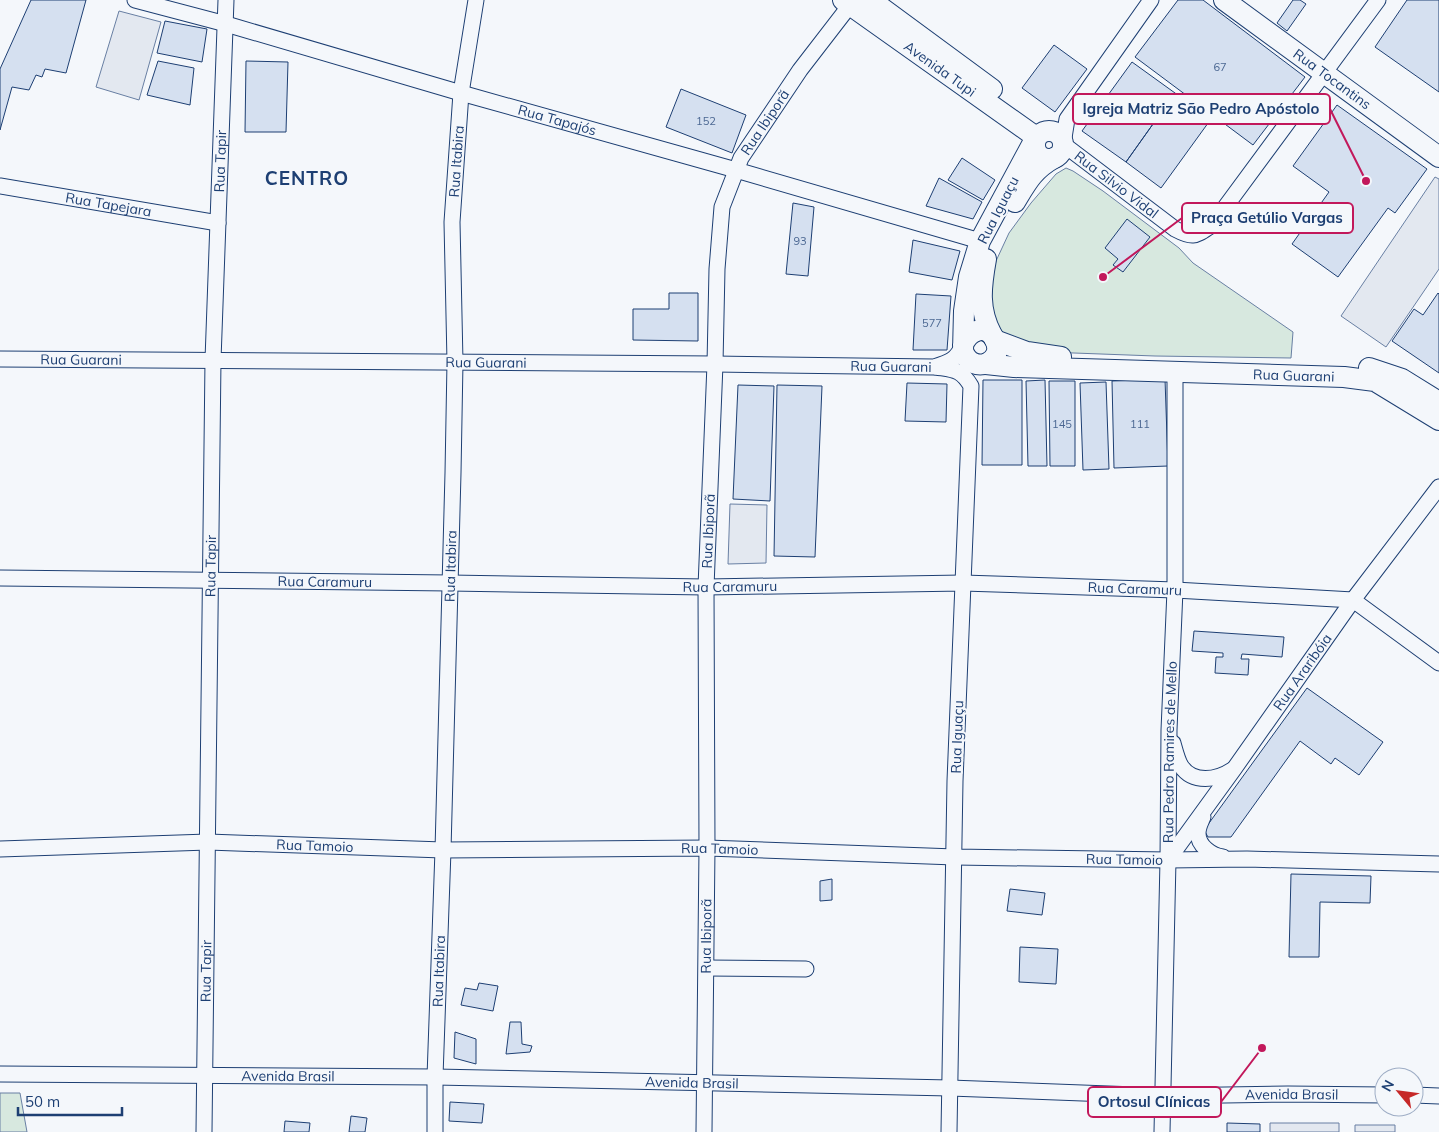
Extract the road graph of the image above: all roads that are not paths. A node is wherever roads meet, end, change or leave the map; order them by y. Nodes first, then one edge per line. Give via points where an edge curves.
1 (135, 0) edge
2 (226, 0) edge
3 (476, 0) edge
4 (871, 0) edge
5 (1151, 0) edge
6 (1224, 0) edge
7 (1378, 0) edge
8 (849, 2) edge
9 (226, 24) junction
10 (1324, 73) junction
11 (461, 93) junction
12 (1042, 134) junction
13 (1059, 151) junction
14 (1439, 157) edge
15 (736, 170) junction
16 (0, 186) edge
17 (218, 223) junction
18 (980, 241) junction
19 (993, 337) junction
20 (963, 345) junction
21 (0, 359) edge
22 (213, 360) junction
23 (454, 362) junction
24 (715, 364) junction
25 (986, 364) junction
26 (934, 366) junction
27 (1175, 372) junction
28 (971, 386) junction
29 (1439, 402) edge
30 (1439, 420) edge
31 (1439, 486) edge
32 (0, 578) edge
33 (209, 580) junction
34 (450, 583) junction
35 (963, 583) junction
36 (706, 587) junction
37 (1174, 590) junction
38 (1353, 600) junction
39 (1439, 663) edge
40 (1169, 730) junction
41 (1234, 769) junction
42 (1216, 793) junction
43 (208, 842) junction
44 (707, 848) junction
45 (0, 849) edge
46 (443, 850) junction
47 (954, 857) junction
48 (1247, 859) junction
49 (1168, 860) junction
50 (1439, 864) edge
51 (707, 968) junction
52 (806, 969) dead end
53 (0, 1074) edge
54 (205, 1074) junction
55 (435, 1077) junction
56 (705, 1083) junction
57 (950, 1088) junction
58 (1374, 1095) edge
59 (1424, 1095) edge
60 (1162, 1096) junction
61 (1439, 1096) edge
62 (204, 1132) edge
63 (435, 1132) edge
64 (704, 1132) edge
65 (949, 1132) edge
66 (1162, 1132) edge

1 - 9 street, Rua Tapajós
2 - 9 street, Rua Tapir
3 - 11 street, Rua Itabira
4 - 12 main road, Avenida Tupi via 1031,117
5 - 13 street via 1067,119
6 - 10 main road, Rua Tocantins
7 - 10 street, Rua Silvio Vidal
8 - 12 main road, Avenida Tupi
8 - 15 street, Rua Ibiporã via 800,70
9 - 11 street, Rua Tapajós
9 - 17 street, Rua Tapir
10 - 13 street, Rua Silvio Vidal via 1212,224 1197,235 1188,236 1175,229
10 - 14 main road, Rua Tocantins
11 - 15 street, Rua Tapajós
11 - 23 street, Rua Itabira via 452,222
12 - 13 main road via 1035,147 1040,156 1049,159
12 - 18 main road, Rua Iguaçu
13 - 19 main road, Rua Iguaçu via 1036,170 1025,186 997,233 986,259 982,307
15 - 18 street, Rua Tapajós
15 - 24 street, Rua Ibiporã via 722,207
16 - 17 street, Rua Tapejara
17 - 22 street, Rua Tapir
18 - 20 main road, Rua Iguaçu via 969,277
19 - 20 main road via 987,332 975,331
19 - 25 main road via 997,352
19 - 29 main road, Rua Guarani via 1020,350 1052,357 1369,368 1402,379
20 - 25 main road via 969,361
20 - 26 street, Rua Guarani via 952,360
21 - 22 street, Rua Guarani
22 - 23 street, Rua Guarani
22 - 33 street, Rua Tapir
23 - 24 street, Rua Guarani
23 - 34 street, Rua Itabira
24 - 26 street, Rua Guarani
24 - 36 street, Rua Ibiporã
25 - 27 main road, Rua Guarani
25 - 28 street via 978,370
26 - 28 street via 959,372
27 - 30 main road, Rua Guarani via 1344,377 1375,381
27 - 37 street, Rua Pedro Ramires de Mello
28 - 35 street, Rua Iguaçu
31 - 38 street, Rua Araribóia
32 - 33 street, Rua Caramuru
33 - 34 street, Rua Caramuru
33 - 43 street, Rua Tapir
34 - 36 street, Rua Caramuru
34 - 46 street, Rua Itabira
35 - 36 street, Rua Caramuru
35 - 37 street, Rua Caramuru
35 - 47 street, Rua Iguaçu
36 - 44 street, Rua Ibiporã
37 - 38 street, Rua Caramuru
37 - 40 street, Rua Pedro Ramires de Mello
38 - 39 street
38 - 41 street, Rua Araribóia
40 - 41 street via 1182,767 1191,775 1204,779 1218,778
40 - 49 street, Rua Pedro Ramires de Mello
41 - 42 street, Rua Araribóia
42 - 48 street via 1200,824 1199,840 1207,850 1219,856
42 - 49 street, Rua Araribóia
43 - 45 street, Rua Tamoio
43 - 46 street, Rua Tamoio
43 - 54 street, Rua Tapir
44 - 46 street, Rua Tamoio
44 - 47 street, Rua Tamoio
44 - 51 street, Rua Ibiporã
46 - 55 street, Rua Itabira
47 - 49 street, Rua Tamoio
47 - 57 street, Rua Iguaçu
48 - 49 street, Rua Tamoio
48 - 50 street, Rua Tamoio
49 - 60 street, Rua Pedro Ramires de Mello
51 - 52 street
51 - 56 street, Rua Ibiporã
53 - 54 street, Avenida Brasil
54 - 55 street, Avenida Brasil
54 - 62 street, Rua Tapir
55 - 56 street, Avenida Brasil
55 - 63 street, Rua Itabira
56 - 57 street, Avenida Brasil
56 - 64 street, Rua Ibiporã
57 - 60 street, Avenida Brasil
57 - 65 street, Rua Iguaçu
58 - 60 street, Avenida Brasil
59 - 61 street
60 - 66 street, Rua Pedro Ramires de Mello

